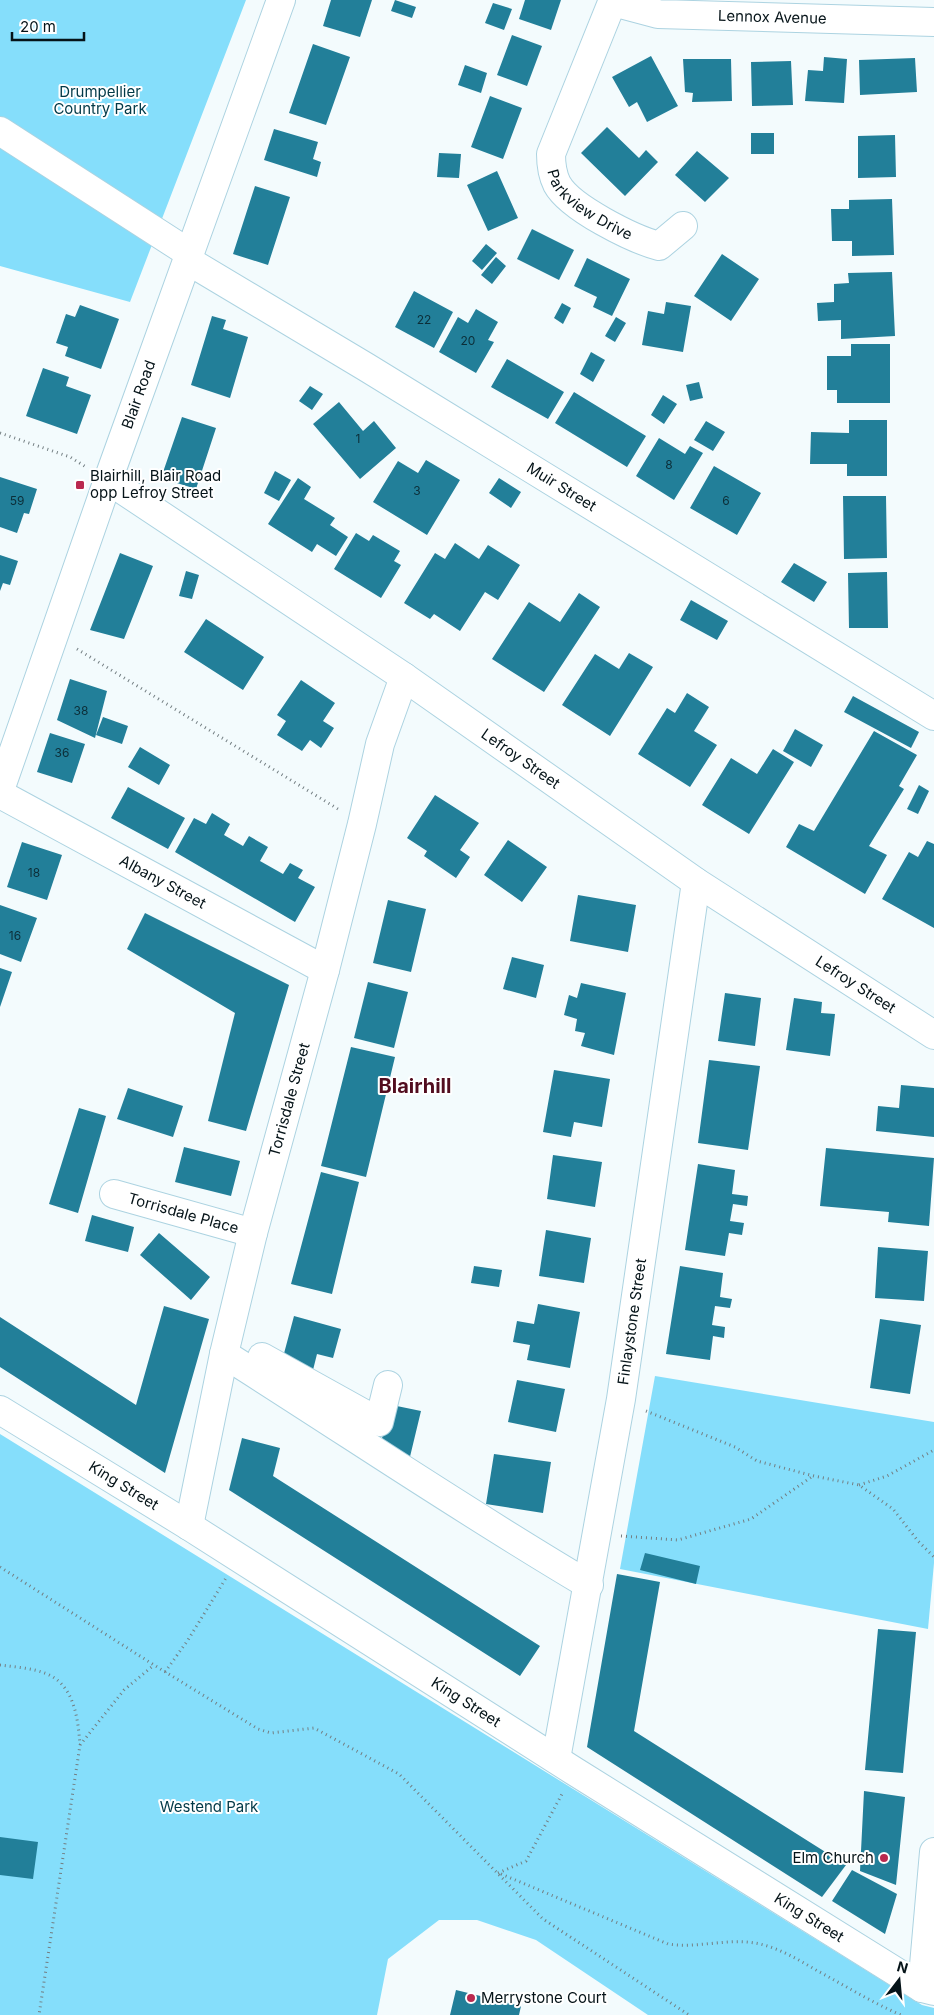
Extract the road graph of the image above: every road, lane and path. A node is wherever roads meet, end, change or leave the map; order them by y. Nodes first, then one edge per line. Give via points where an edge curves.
1 (281, 0) edge
2 (613, 1) edge
3 (934, 22) edge
4 (0, 131) edge
5 (682, 226) dead end
6 (188, 256) junction
7 (0, 433) edge
8 (108, 480) junction
9 (54, 635) junction
10 (404, 677) junction
11 (934, 716) edge
12 (0, 790) edge
13 (0, 794) edge
14 (362, 824) junction
15 (696, 882) junction
16 (325, 970) junction
17 (934, 1035) edge
18 (114, 1194) dead end
19 (253, 1233) junction
20 (226, 1346) junction
21 (388, 1385) dead end
22 (621, 1399) junction
23 (0, 1410) edge
24 (934, 1450) edge
25 (814, 1476) junction
26 (859, 1485) junction
27 (188, 1526) junction
28 (596, 1535) junction
29 (934, 1556) edge
30 (238, 1558) junction
31 (0, 1567) edge
32 (589, 1585) junction
33 (0, 1665) edge
34 (154, 1665) junction
35 (165, 1672) junction
36 (80, 1745) junction
37 (565, 1765) junction
38 (934, 1852) edge
39 (498, 1873) junction
40 (928, 1990) edge
41 (39, 2015) edge
42 (689, 2015) edge
43 (901, 2015) edge

1 - 6 street, Blair Road
2 - 3 street, Lennox Avenue via 658,14
2 - 5 street, Parkview Drive via 551,154 551,170 570,201 643,242 659,246
4 - 6 street, Muir Street
6 - 8 street, Blair Road
6 - 11 street, Muir Street
7 - 8 path via 70,457
8 - 9 street, Blair Road
8 - 10 street, Lefroy Street
9 - 12 street, Blair Road
9 - 14 path
10 - 14 street, Torrisdale Street via 380,744
10 - 15 street, Lefroy Street
13 - 16 street, Albany Street
14 - 16 street, Torrisdale Street
15 - 17 street, Lefroy Street
15 - 22 street, Finlaystone Street
16 - 19 street, Torrisdale Street
18 - 19 street, Torrisdale Place
19 - 20 street, Torrisdale Street
20 - 21 street via 378,1422
20 - 27 street, Torrisdale Street
20 - 32 street via 513,1541
22 - 25 path via 735,1448 757,1461
22 - 28 street, Finlaystone Street
23 - 27 street, King Street
24 - 26 path via 886,1476
25 - 26 path
25 - 28 path via 751,1519 678,1540
26 - 29 path via 893,1509
27 - 30 street, King Street
28 - 32 street, Finlaystone Street
30 - 35 path
30 - 37 street, King Street
31 - 34 path
32 - 37 street, Finlaystone Street
33 - 36 path via 46,1673 58,1680 74,1705
34 - 35 path
34 - 36 path via 124,1690
35 - 39 path via 258,1729 271,1733 314,1728 399,1774
36 - 41 path
37 - 39 path via 526,1861
37 - 40 street, King Street
38 - 40 street
39 - 42 path via 542,1919
39 - 43 path via 668,1944 680,1946 734,1941 764,1944 783,1951

